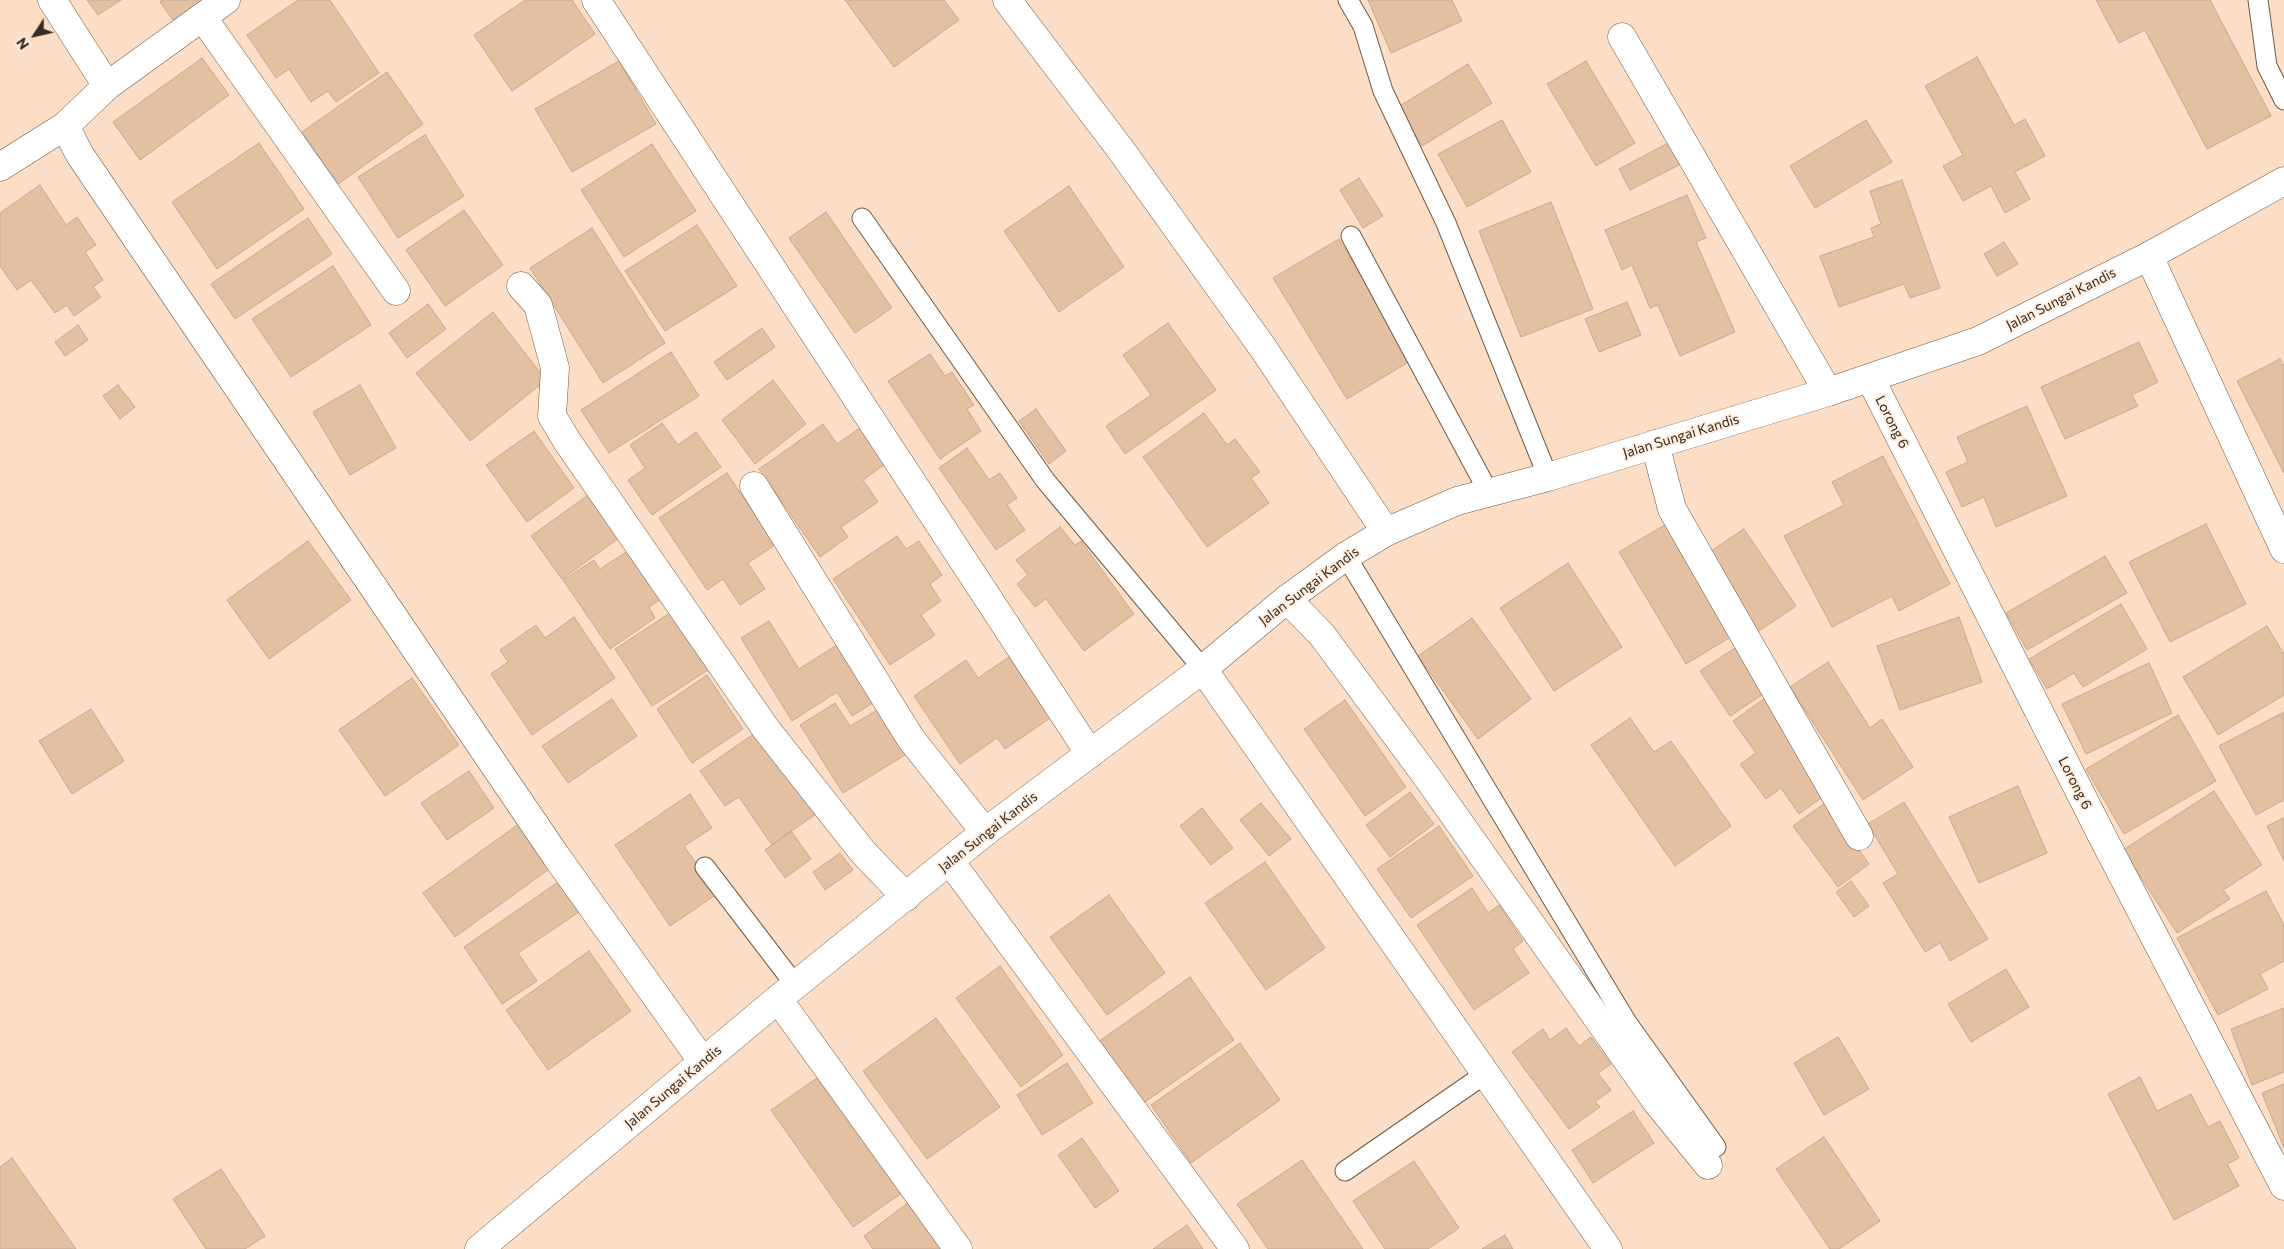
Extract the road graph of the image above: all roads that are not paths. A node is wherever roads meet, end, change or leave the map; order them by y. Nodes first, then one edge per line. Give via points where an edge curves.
1 (52, 0) edge
2 (226, 0) edge
3 (596, 0) edge
4 (1007, 0) edge
5 (1348, 0) edge
6 (2258, 0) edge
7 (203, 18) junction
8 (1622, 37) dead end
9 (106, 86) junction
10 (2284, 100) edge
11 (65, 126) junction
12 (0, 167) edge
13 (2283, 182) edge
14 (862, 218) dead end
15 (1351, 236) dead end
16 (2148, 256) junction
17 (521, 286) dead end
18 (396, 292) dead end
19 (1870, 378) junction
20 (1828, 392) junction
21 (1655, 444) junction
22 (1548, 476) junction
23 (754, 486) dead end
24 (1489, 493) junction
25 (1386, 532) junction
26 (2284, 549) edge
27 (1346, 556) junction
28 (1287, 599) junction
29 (1203, 669) junction
30 (1090, 754) junction
31 (985, 832) junction
32 (1859, 836) dead end
33 (950, 861) junction
34 (705, 867) dead end
35 (906, 897) junction
36 (787, 992) junction
37 (703, 1062) junction
38 (1485, 1074) junction
39 (1712, 1156) joint
40 (1345, 1171) dead end
41 (2284, 1186) edge
42 (479, 1249) edge
43 (958, 1249) edge
44 (1234, 1249) edge
45 (1608, 1249) edge

1 - 9 street
2 - 7 street
3 - 30 street
4 - 25 street via 1121,150 1257,340
5 - 22 lane via 1363,26 1383,91 1446,223
6 - 10 lane via 2267,66
7 - 9 street
7 - 18 street
8 - 20 street
9 - 11 street
11 - 12 street
11 - 37 street via 80,155 540,831
13 - 16 street, Jalan Sungai Kandis
14 - 29 lane via 1045,480
15 - 24 lane
16 - 19 street, Jalan Sungai Kandis via 1978,342
16 - 26 street
17 - 35 street via 538,305 555,368 552,416 567,441 766,729 862,850
19 - 20 street, Jalan Sungai Kandis
19 - 41 street, Lorong 6
20 - 21 street, Jalan Sungai Kandis
21 - 22 street, Jalan Sungai Kandis
21 - 32 street via 1672,509
22 - 24 street, Jalan Sungai Kandis
23 - 31 street via 911,739
24 - 25 street, Jalan Sungai Kandis via 1457,501
25 - 27 street, Jalan Sungai Kandis
27 - 28 street, Jalan Sungai Kandis
27 - 39 lane via 1626,1021
28 - 29 street, Jalan Sungai Kandis
28 - 39 street via 1322,634 1656,1101
29 - 30 street, Jalan Sungai Kandis
29 - 38 street
30 - 31 street, Jalan Sungai Kandis
31 - 33 street, Jalan Sungai Kandis
33 - 35 street, Jalan Sungai Kandis
33 - 44 street
34 - 36 lane
35 - 36 street, Jalan Sungai Kandis
36 - 37 street, Jalan Sungai Kandis
36 - 43 street
37 - 42 street, Jalan Sungai Kandis
38 - 40 lane
38 - 45 street

